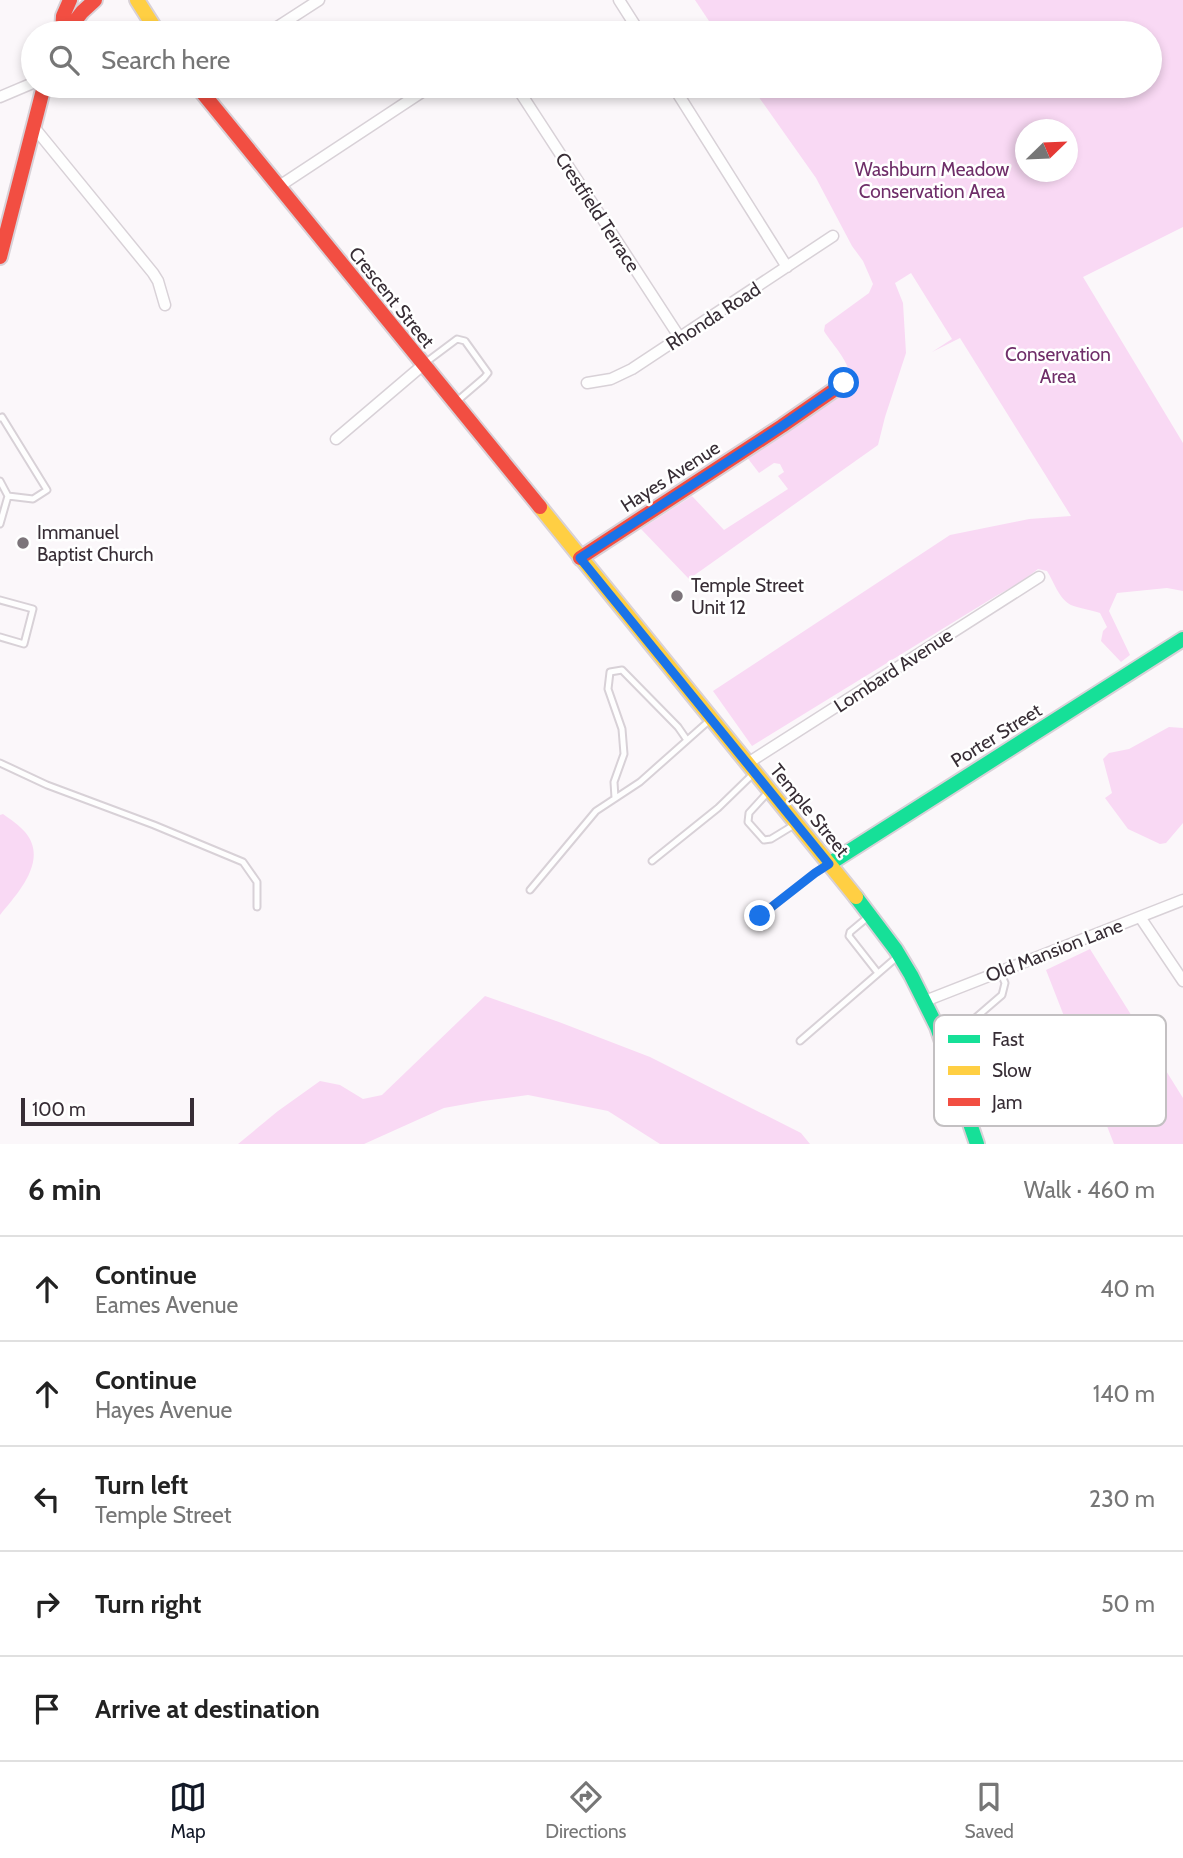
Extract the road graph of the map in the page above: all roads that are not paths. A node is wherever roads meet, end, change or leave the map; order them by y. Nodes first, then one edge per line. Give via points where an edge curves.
1 (69, 0) edge
2 (79, 0) edge
3 (95, 0) edge
4 (137, 0) edge
5 (319, 0) edge
6 (619, 0) edge
7 (63, 21) edge
8 (69, 21) edge
9 (74, 21) edge
10 (150, 21) edge
11 (287, 21) edge
12 (632, 21) edge
13 (21, 88) edge
14 (0, 97) edge
15 (41, 98) edge
16 (207, 98) edge
17 (413, 98) edge
18 (524, 98) edge
19 (681, 98) edge
20 (33, 126) junction
21 (278, 187) junction
22 (833, 236) dead end
23 (0, 257) edge
24 (787, 267) junction
25 (165, 305) dead end
26 (680, 338) junction
27 (423, 365) junction
28 (587, 383) dead end
29 (844, 383) dead end
30 (454, 404) junction
31 (0, 418) edge
32 (336, 439) dead end
33 (0, 481) edge
34 (8, 496) junction
35 (0, 524) edge
36 (559, 531) joint
37 (580, 558) junction
38 (1039, 577) dead end
39 (0, 600) edge
40 (0, 637) edge
41 (1183, 639) edge
42 (711, 719) junction
43 (687, 740) junction
44 (0, 763) edge
45 (751, 768) junction
46 (770, 790) junction
47 (615, 798) junction
48 (796, 823) junction
49 (652, 861) dead end
50 (829, 864) junction
51 (530, 890) dead end
52 (1183, 900) edge
53 (257, 907) dead end
54 (870, 915) junction
55 (760, 916) dead end
56 (1140, 917) junction
57 (899, 955) junction
58 (1000, 971) junction
59 (878, 974) junction
60 (1183, 981) edge
61 (925, 1001) junction
62 (979, 1015) edge
63 (934, 1021) edge
64 (800, 1041) dead end
65 (971, 1126) edge
66 (977, 1144) edge

1 - 7 main road
2 - 8 main road
3 - 9 main road
4 - 10 main road
5 - 11 street
6 - 12 street
13 - 14 street
15 - 20 main road
16 - 21 main road, Crescent Street
17 - 21 street
18 - 26 street, Crestfield Terrace
19 - 24 street
20 - 23 main road
20 - 25 street via 153,273
21 - 27 main road, Crescent Street
22 - 24 street, Rhonda Road
24 - 26 street, Rhonda Road
26 - 28 street, Rhonda Road via 621,375
27 - 30 main road, Crescent Street
27 - 30 lane via 457,339 465,341 488,373
27 - 32 street
29 - 37 main road, Hayes Avenue
30 - 36 main road, Crescent Street
31 - 34 lane via 47,491 33,499
33 - 34 lane
34 - 35 lane
36 - 37 main road, Temple Street
37 - 42 main road, Temple Street
38 - 45 street, Lombard Avenue
39 - 40 lane via 33,609 24,643
41 - 50 main road, Porter Street
42 - 43 lane
42 - 45 main road, Temple Street
43 - 47 lane
43 - 47 lane via 622,670 610,672 608,689 622,729 624,754 614,782
44 - 53 lane via 243,862 257,882
45 - 46 main road, Temple Street
45 - 49 lane via 718,808
46 - 48 main road, Temple Street
46 - 48 lane via 749,813 748,822 764,840
47 - 51 lane via 596,811
48 - 50 main road, Temple Street
50 - 54 main road, Temple Street
50 - 55 lane
52 - 56 street, Old Mansion Lane
54 - 57 main road, Temple Street
54 - 59 lane via 849,936
56 - 58 street, Old Mansion Lane
56 - 60 street
57 - 59 lane
57 - 61 main road, Temple Street
58 - 61 street, Old Mansion Lane
58 - 62 lane via 1005,984 1002,995
59 - 64 lane
61 - 63 main road, Temple Street
65 - 66 main road, Temple Street

